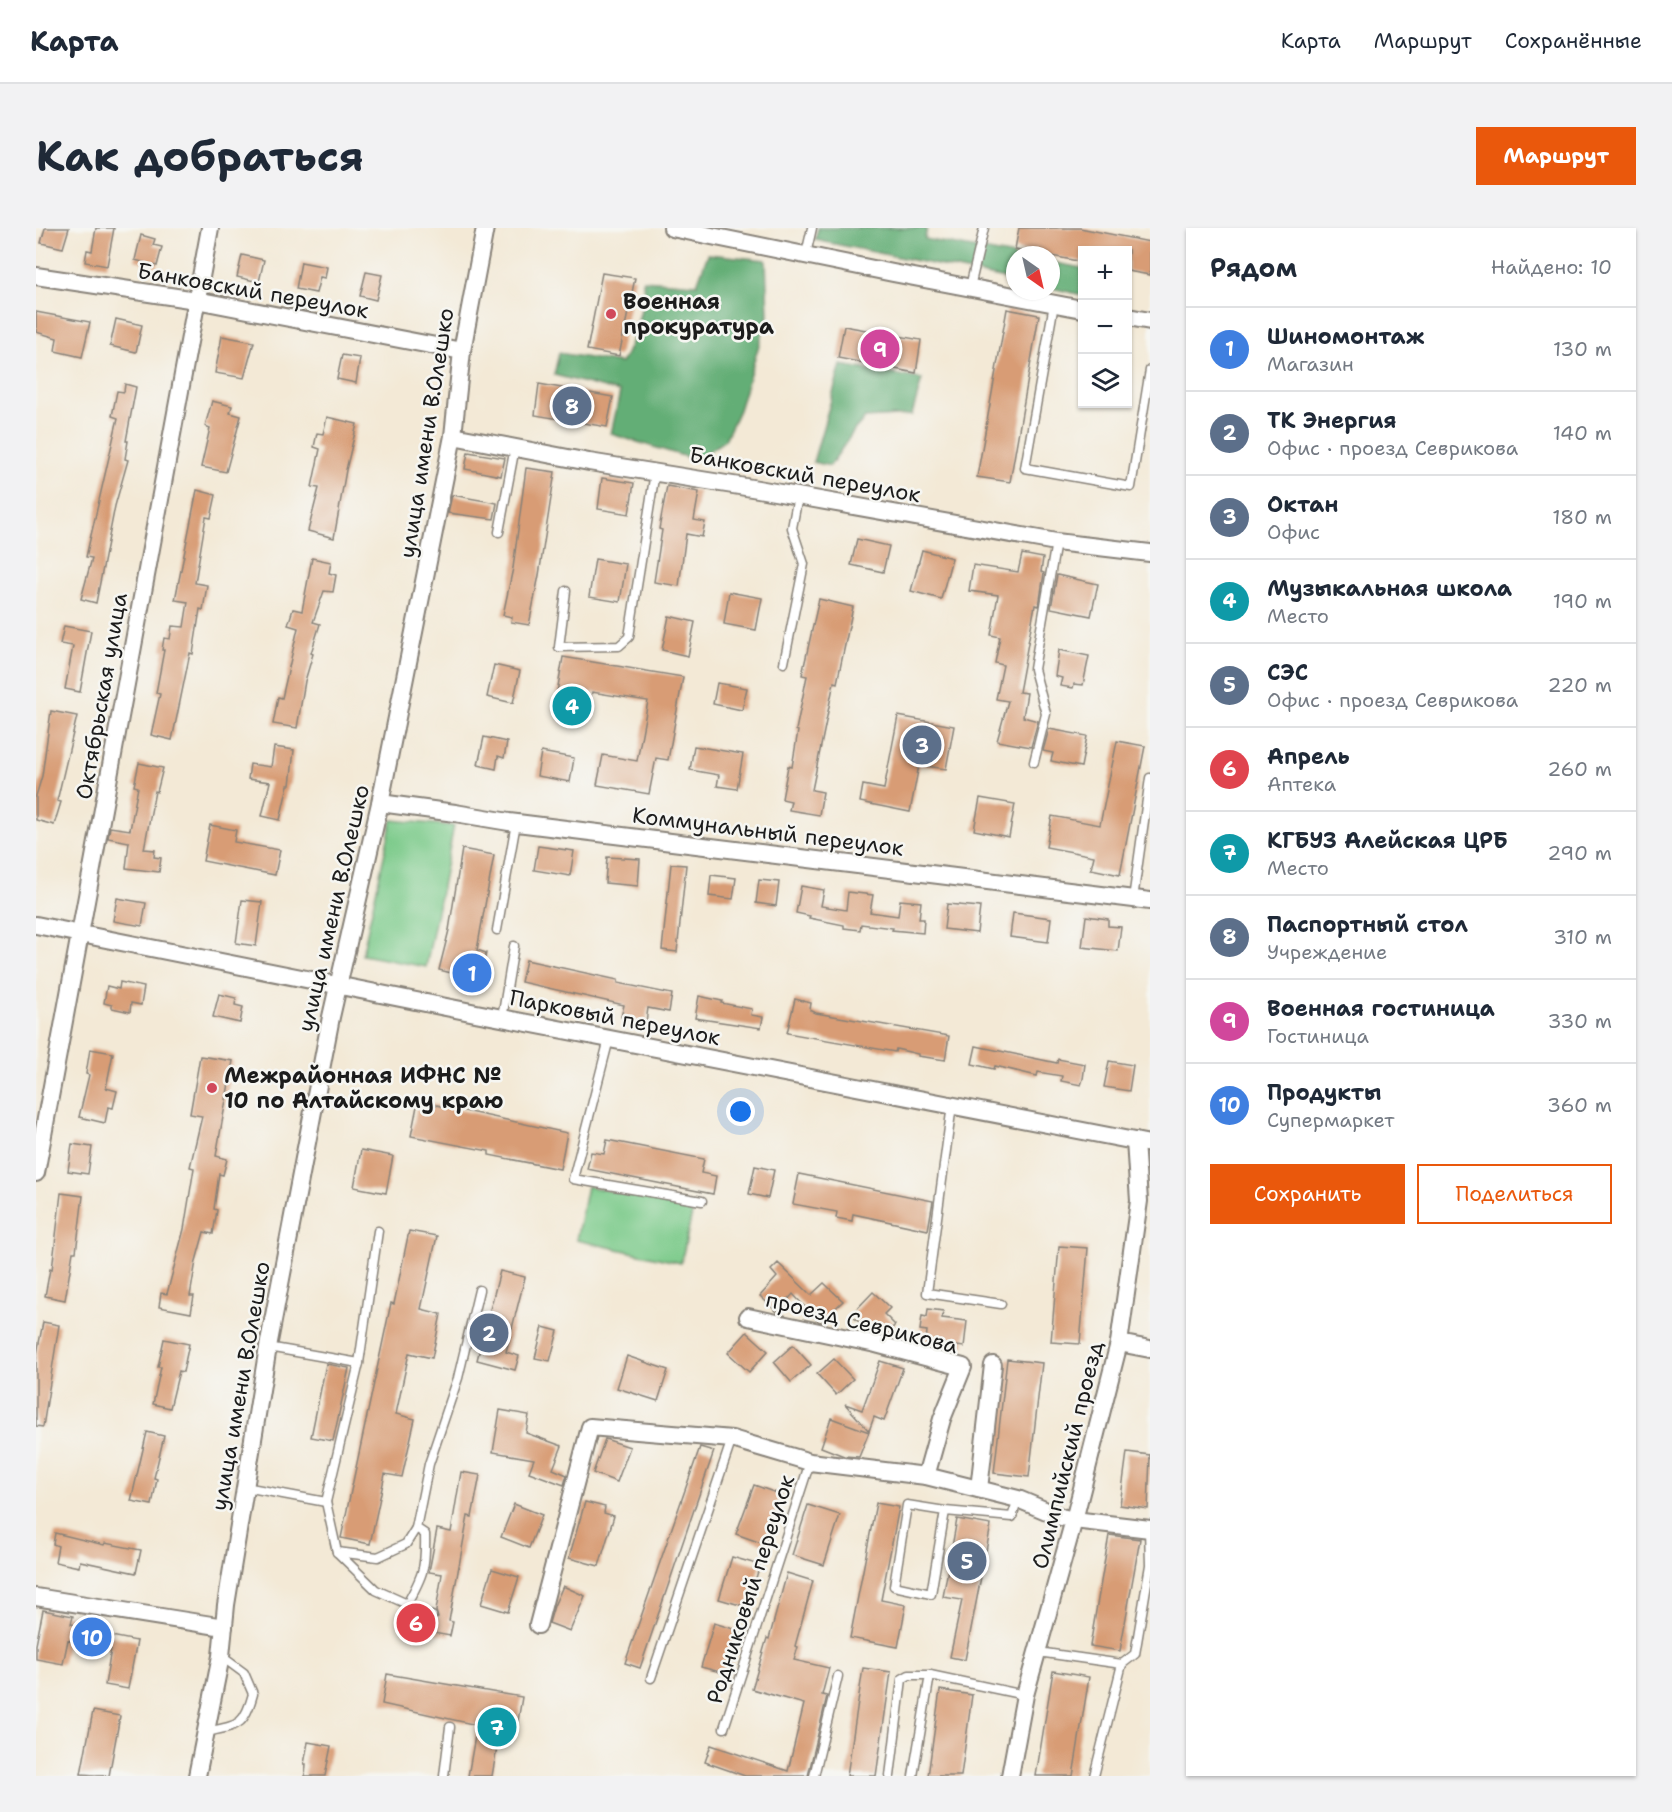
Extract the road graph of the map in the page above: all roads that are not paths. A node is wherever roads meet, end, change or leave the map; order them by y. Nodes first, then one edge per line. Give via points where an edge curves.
1 (210, 228) edge
2 (485, 228) edge
3 (672, 228) edge
4 (812, 228) edge
5 (984, 228) edge
6 (806, 254) junction
7 (36, 276) edge
8 (970, 288) junction
9 (196, 300) junction
10 (1054, 303) junction
11 (1078, 308) edge
12 (1132, 318) edge
13 (1150, 321) edge
14 (462, 351) junction
15 (1150, 370) edge
16 (453, 436) junction
17 (515, 446) junction
18 (655, 471) junction
19 (798, 496) junction
20 (499, 532) dead end
21 (1056, 542) junction
22 (1150, 553) edge
23 (566, 591) dead end
24 (784, 663) dead end
25 (1034, 762) dead end
26 (1150, 778) edge
27 (380, 803) junction
28 (516, 823) junction
29 (1133, 900) junction
30 (1150, 901) edge
31 (36, 925) edge
32 (497, 930) dead end
33 (80, 934) junction
34 (514, 946) dead end
35 (339, 985) junction
36 (502, 1019) junction
37 (609, 1039) junction
38 (952, 1105) junction
39 (1143, 1142) edge
40 (36, 1173) edge
41 (702, 1201) dead end
42 (378, 1231) dead end
43 (479, 1290) dead end
44 (1001, 1304) dead end
45 (748, 1317) dead end
46 (1119, 1343) junction
47 (268, 1347) junction
48 (1150, 1349) edge
49 (359, 1363) junction
50 (993, 1365) dead end
51 (732, 1439) junction
52 (810, 1462) junction
53 (926, 1476) junction
54 (245, 1486) junction
55 (980, 1489) junction
56 (1018, 1499) junction
57 (326, 1502) junction
58 (945, 1511) junction
59 (1074, 1520) junction
60 (416, 1528) junction
61 (1150, 1528) edge
62 (337, 1552) junction
63 (36, 1597) edge
64 (407, 1604) junction
65 (432, 1616) dead end
66 (538, 1625) dead end
67 (224, 1627) junction
68 (1038, 1652) junction
69 (221, 1656) junction
70 (1122, 1664) junction
71 (930, 1675) junction
72 (838, 1676) dead end
73 (651, 1678) dead end
74 (1025, 1695) junction
75 (450, 1727) dead end
76 (724, 1728) dead end
77 (206, 1732) junction
78 (197, 1776) edge
79 (444, 1776) edge
80 (814, 1776) edge
81 (890, 1776) edge
82 (913, 1776) edge
83 (1010, 1776) edge
84 (1094, 1776) edge

1 - 9 street, Октябрьская улица
2 - 14 street, улица имени В.Олешко
3 - 6 street
4 - 6 lane
5 - 8 lane
6 - 8 street
7 - 9 street, Банковский переулок
8 - 10 street
9 - 14 street, Банковский переулок
9 - 33 street, Октябрьская улица
10 - 11 street
10 - 15 lane via 1024,468 1131,487
12 - 13 street
14 - 16 street, улица имени В.Олешко
16 - 17 street, Банковский переулок
16 - 27 street, улица имени В.Олешко
17 - 18 street, Банковский переулок
17 - 20 lane
18 - 19 street, Банковский переулок
18 - 23 lane via 629,637 619,646 559,646
19 - 21 street, Банковский переулок
19 - 24 lane via 792,528 804,564
21 - 22 street, Банковский переулок
21 - 25 lane via 1034,669 1046,714
26 - 29 lane
27 - 28 street, Коммунальный переулок
27 - 35 street, улица имени В.Олешко
28 - 29 street, Коммунальный переулок
28 - 32 lane
29 - 30 street, Коммунальный переулок
31 - 33 street, Парковый переулок
33 - 35 street, Парковый переулок
33 - 40 street, Октябрьская улица
34 - 36 lane
35 - 36 street, Парковый переулок
35 - 47 street, улица имени В.Олешко
36 - 37 street, Парковый переулок
37 - 38 street, Парковый переулок
37 - 41 lane via 573,1179
38 - 39 street, Парковый переулок
38 - 44 lane via 927,1293
39 - 46 street, Олимпийский проезд
42 - 49 lane
43 - 60 lane via 458,1378 429,1464
45 - 53 street, проезд Севрикова via 963,1367 942,1419
46 - 48 street
46 - 59 street, Олимпийский проезд
47 - 49 lane
47 - 54 street, улица имени В.Олешко
49 - 57 lane
50 - 55 street
51 - 52 street
51 - 66 street via 590,1427
51 - 73 lane
52 - 53 street
52 - 76 lane, Родниковый переулок
53 - 55 street
54 - 57 lane
54 - 67 street, улица имени В.Олешко
55 - 56 street
56 - 58 lane via 1012,1517
56 - 59 street
57 - 62 lane
58 - 58 lane via 931,1594 894,1586 907,1504
59 - 61 street
59 - 68 street, Олимпийский проезд
60 - 62 lane via 406,1544 378,1557
60 - 64 lane via 425,1534 426,1561
61 - 70 lane via 1150,1565 1135,1654
62 - 64 lane via 376,1590
63 - 67 street
64 - 65 lane
67 - 69 street, улица имени В.Олешко
68 - 70 lane
68 - 74 street, Олимпийский проезд
69 - 77 street, улица имени В.Олешко
69 - 77 lane via 244,1673 253,1694 247,1716 234,1726
70 - 84 lane
71 - 74 lane
71 - 81 lane via 902,1679
71 - 82 lane
72 - 80 lane
74 - 83 street, Олимпийский проезд
75 - 79 lane
77 - 78 street, улица имени В.Олешко

